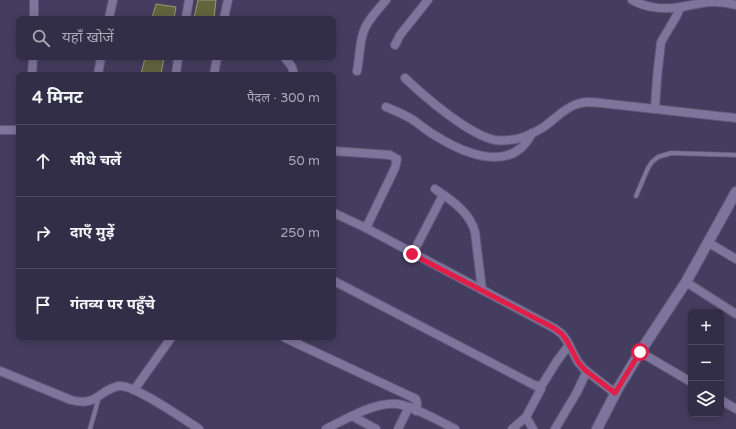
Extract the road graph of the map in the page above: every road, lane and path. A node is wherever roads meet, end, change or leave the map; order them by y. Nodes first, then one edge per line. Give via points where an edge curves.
1 (34, 0) edge
2 (113, 0) edge
3 (189, 0) edge
4 (228, 0) edge
5 (386, 0) edge
6 (428, 0) edge
7 (632, 0) edge
8 (736, 5) edge
9 (680, 8) junction
10 (34, 16) edge
11 (109, 16) edge
12 (186, 16) edge
13 (224, 16) edge
14 (395, 45) dead end
15 (33, 60) edge
16 (101, 60) edge
17 (178, 60) edge
18 (217, 60) edge
19 (287, 60) edge
20 (357, 71) dead end
21 (32, 72) edge
22 (98, 72) edge
23 (176, 72) edge
24 (214, 72) edge
25 (293, 72) edge
26 (405, 78) dead end
27 (386, 106) dead end
28 (655, 109) junction
29 (736, 118) edge
30 (0, 130) edge
31 (16, 130) edge
32 (532, 133) junction
33 (336, 151) edge
34 (736, 155) edge
35 (435, 189) dead end
36 (736, 192) edge
37 (443, 195) junction
38 (636, 196) dead end
39 (336, 214) edge
40 (366, 228) junction
41 (708, 243) junction
42 (412, 254) junction
43 (736, 259) edge
44 (336, 282) edge
45 (686, 282) junction
46 (482, 290) junction
47 (736, 314) edge
48 (170, 340) edge
49 (289, 340) edge
50 (569, 345) junction
51 (640, 352) junction
52 (0, 371) edge
53 (587, 372) junction
54 (689, 381) edge
55 (541, 389) dead end
56 (134, 390) junction
57 (615, 393) junction
58 (100, 396) junction
59 (724, 402) edge
60 (736, 408) edge
61 (412, 409) junction
62 (352, 416) junction
63 (526, 418) junction
64 (90, 429) edge
65 (199, 429) edge
66 (326, 429) edge
67 (376, 429) edge
68 (398, 429) edge
69 (455, 429) edge
70 (512, 429) edge
71 (533, 429) edge
72 (555, 429) edge
73 (597, 429) edge

1 - 10 street
2 - 11 street
3 - 12 street
4 - 13 street
5 - 20 street via 365,28
6 - 14 street
7 - 9 street via 649,7
8 - 9 street via 702,3
9 - 28 street via 661,42
15 - 21 street
16 - 22 street
17 - 23 street
18 - 24 street
19 - 25 street
26 - 32 street via 425,97 464,126 486,137 506,141
27 - 32 street via 409,117 434,136 458,148 483,156 496,158 516,151 524,146
28 - 29 street
28 - 32 street via 585,102 569,108
30 - 31 street
33 - 40 street via 390,155 397,159
34 - 38 lane via 665,154 652,162
35 - 37 street
36 - 41 street
37 - 42 street
37 - 46 street via 468,216 473,224
39 - 40 street
40 - 42 street
41 - 43 street
41 - 45 street
42 - 46 street
44 - 50 street via 536,386 542,385
45 - 47 street
45 - 51 street
46 - 50 street via 554,328 562,334
48 - 56 street
49 - 61 street via 416,399 418,404
50 - 53 street
51 - 54 street
51 - 57 street
52 - 58 street via 80,403
53 - 57 street
53 - 72 street
55 - 63 street
56 - 58 street via 117,386
56 - 65 street
57 - 73 street
58 - 64 lane
59 - 60 street
61 - 62 street via 391,404
61 - 68 street
61 - 69 street
62 - 66 street
62 - 67 street
63 - 70 street
63 - 71 street

